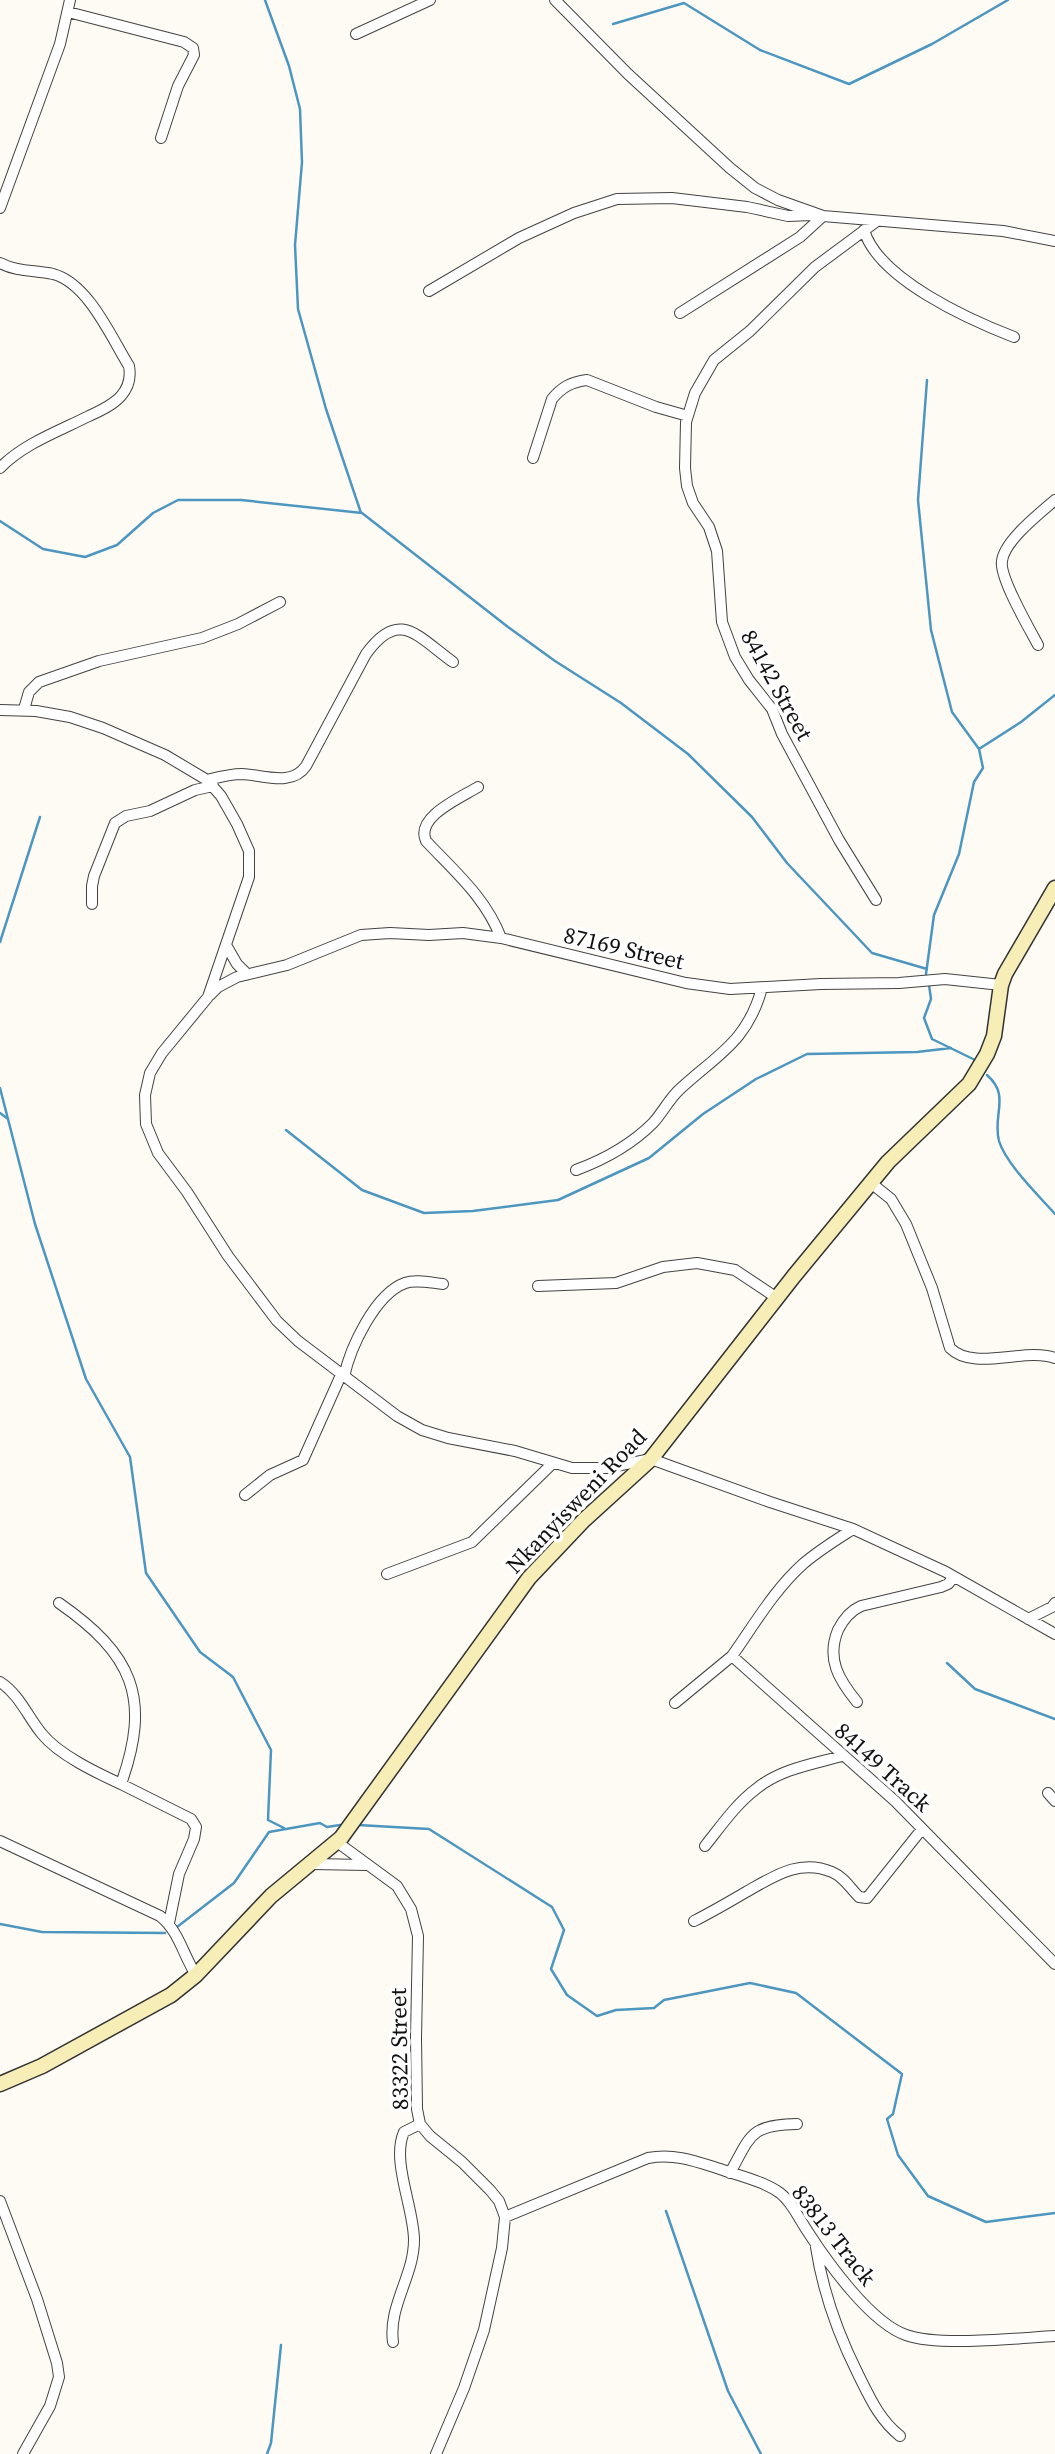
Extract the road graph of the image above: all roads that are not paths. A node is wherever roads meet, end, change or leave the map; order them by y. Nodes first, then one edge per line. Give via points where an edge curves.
1 (70, 0) edge
2 (430, 0) edge
3 (555, 0) edge
4 (68, 12) junction
5 (356, 34) dead end
6 (160, 138) dead end
7 (0, 208) edge
8 (819, 215) junction
9 (877, 221) junction
10 (864, 230) junction
11 (1055, 240) edge
12 (0, 263) edge
13 (429, 291) dead end
14 (680, 313) dead end
15 (1014, 337) dead end
16 (688, 416) junction
17 (533, 458) dead end
18 (0, 468) edge
19 (1055, 500) edge
20 (280, 602) dead end
21 (1038, 645) dead end
22 (453, 662) dead end
23 (24, 709) junction
24 (0, 710) edge
25 (210, 783) junction
26 (478, 787) dead end
27 (1055, 888) edge
28 (876, 900) dead end
29 (92, 904) dead end
30 (501, 938) junction
31 (226, 945) junction
32 (247, 974) junction
33 (1001, 985) junction
34 (762, 988) junction
35 (208, 997) junction
36 (576, 1170) dead end
37 (871, 1183) junction
38 (443, 1284) dead end
39 (538, 1286) dead end
40 (777, 1298) junction
41 (1055, 1358) edge
42 (342, 1376) junction
43 (651, 1459) junction
44 (554, 1463) junction
45 (245, 1495) dead end
46 (853, 1529) junction
47 (387, 1574) dead end
48 (954, 1577) junction
49 (59, 1603) dead end
50 (1055, 1603) edge
51 (1028, 1619) junction
52 (1055, 1634) edge
53 (732, 1656) junction
54 (0, 1682) edge
55 (858, 1702) dead end
56 (675, 1703) dead end
57 (842, 1756) junction
58 (121, 1784) junction
59 (922, 1829) junction
60 (0, 1841) edge
61 (337, 1842) junction
62 (705, 1846) dead end
63 (312, 1864) junction
64 (368, 1865) junction
65 (694, 1921) dead end
66 (169, 1923) junction
67 (1055, 1964) edge
68 (196, 1975) junction
69 (0, 2084) edge
70 (420, 2124) junction
71 (797, 2124) dead end
72 (730, 2173) junction
73 (0, 2201) edge
74 (505, 2217) junction
75 (815, 2243) junction
76 (1055, 2336) edge
77 (393, 2342) dead end
78 (900, 2436) dead end
79 (23, 2454) edge
80 (436, 2454) edge

1 - 4 street
2 - 5 street
3 - 8 street via 730,168 766,194
4 - 6 street via 194,48
4 - 7 street
8 - 9 street
8 - 13 street via 788,216 672,198 617,199 519,237
8 - 14 street via 800,237
9 - 10 street, 84142 Street
9 - 11 street
10 - 15 street via 874,253 916,287
10 - 16 street, 84142 Street via 814,267 714,360
12 - 18 street via 18,271 55,275 74,285 91,305 130,373 120,397 105,408 19,452
16 - 17 street via 587,380 578,381 552,399
16 - 28 street, 84142 Street via 687,486 717,551 727,639 749,680 772,709 839,840
19 - 21 street via 1016,537 1002,558 1010,589
20 - 23 street via 201,638 99,661 39,682 29,692
22 - 25 street via 410,631 388,631 366,654 300,774 292,778 239,774
23 - 24 street
23 - 25 street via 83,721 165,755
25 - 29 street via 115,823 94,876
25 - 31 street via 237,824 250,859 249,877
26 - 30 street via 433,816 423,834 474,891
27 - 33 street, Nkanyisweni Road
30 - 32 street, 87169 Street via 463,933 371,933 287,965
30 - 34 street, 87169 Street via 686,982 730,989
31 - 32 street
31 - 35 street
32 - 35 street, 87169 Street via 218,987
33 - 34 street, 87169 Street via 945,979
33 - 37 street, Nkanyisweni Road via 993,1036 977,1073
34 - 36 street via 752,1018 739,1037 678,1091 654,1122 600,1160
35 - 42 street via 150,1073 145,1109 150,1136 276,1321
37 - 40 street, Nkanyisweni Road
37 - 41 street via 891,1199 906,1224 955,1353 970,1359 1041,1354
38 - 42 street via 412,1282 394,1289 356,1341
39 - 40 street via 616,1283 663,1267 697,1263 735,1270
40 - 43 street, Nkanyisweni Road
42 - 44 street via 422,1430
42 - 45 street via 303,1460 270,1475
43 - 44 street via 598,1469
43 - 46 street
43 - 61 street, Nkanyisweni Road via 529,1578
44 - 47 street via 472,1542
46 - 48 street
46 - 53 street via 794,1573
48 - 51 street
48 - 55 street via 942,1587 861,1606 846,1617 832,1651 839,1677
49 - 58 street via 112,1648 130,1681 135,1731
50 - 51 street
51 - 52 street
53 - 56 street
53 - 57 street, 84149 Track
54 - 58 street via 53,1745
57 - 59 street, 84149 Track
57 - 62 street via 797,1768 758,1787
58 - 66 street via 191,1819 197,1827 179,1874
59 - 65 street via 867,1898 859,1897 831,1871 794,1868 775,1874
59 - 67 street, 84149 Track
60 - 66 street
61 - 63 street, Nkanyisweni Road
61 - 64 street, 83322 Street
63 - 64 street
63 - 68 street, Nkanyisweni Road via 271,1896
64 - 70 street, 83322 Street via 397,1886 417,1925
66 - 68 street
68 - 69 street, Nkanyisweni Road via 136,2015
70 - 74 street, 83322 Street via 490,2190
70 - 77 street via 404,2132 401,2141 414,2241 395,2308
71 - 72 street via 759,2130
72 - 74 street, 83813 Track via 676,2156 648,2158
72 - 75 street, 83813 Track via 779,2192
73 - 79 street via 37,2299 59,2378 50,2406
74 - 80 street via 484,2330
75 - 76 street, 83813 Track via 869,2309 907,2335 946,2340
75 - 78 street via 825,2295 840,2337 878,2413

